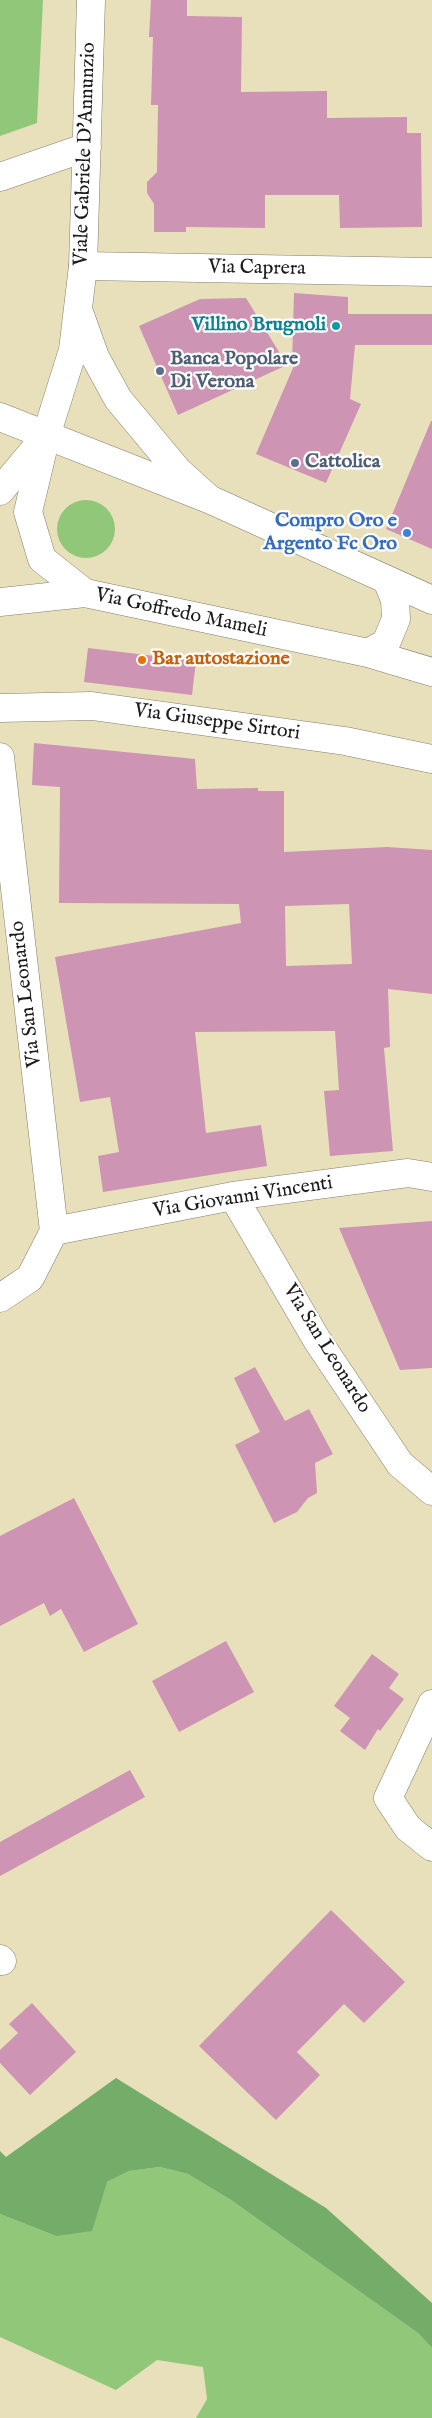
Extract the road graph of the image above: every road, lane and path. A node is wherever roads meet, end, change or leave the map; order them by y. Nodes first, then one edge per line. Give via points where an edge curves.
1 (91, 0) edge
2 (87, 147) junction
3 (0, 177) edge
4 (82, 266) junction
5 (432, 272) edge
6 (78, 309) junction
7 (0, 417) edge
8 (46, 436) junction
9 (0, 491) edge
10 (211, 500) junction
11 (387, 580) junction
12 (85, 593) junction
13 (432, 600) edge
14 (0, 602) edge
15 (368, 653) junction
16 (432, 672) edge
17 (0, 708) edge
18 (0, 757) edge
19 (432, 759) edge
20 (432, 1178) edge
21 (233, 1196) junction
22 (54, 1231) junction
23 (0, 1298) edge
24 (432, 1491) edge
25 (432, 1704) edge
26 (432, 1847) edge

1 - 2 street, Viale Gabriele D'Annunzio
2 - 3 street
2 - 4 street, Viale Gabriele D'Annunzio
4 - 5 street, Via Caprera
4 - 6 street, Viale Gabriele D'Annunzio
6 - 8 street, Viale Gabriele D'Annunzio via 73,350
6 - 10 street, Viale Gabriele D'Annunzio via 95,357 118,399 178,471
7 - 8 street
8 - 9 street
8 - 10 street
8 - 12 street, Via Goffredo Mameli via 28,512 42,559
10 - 11 street
11 - 13 street
11 - 15 street via 395,600 396,619 386,643
12 - 14 street
12 - 15 street, Via Goffredo Mameli
15 - 16 street, Via Goffredo Mameli
17 - 19 street, Via Giuseppe Sirtori via 92,706 345,742
18 - 22 street, Via San Leonardo
20 - 21 street, Via Giovanni Vincenti via 408,1174
21 - 22 street, Via Giovanni Vincenti
21 - 24 street, Via San Leonardo via 317,1340 394,1456
22 - 23 street via 30,1278
25 - 26 street via 388,1798 408,1828

